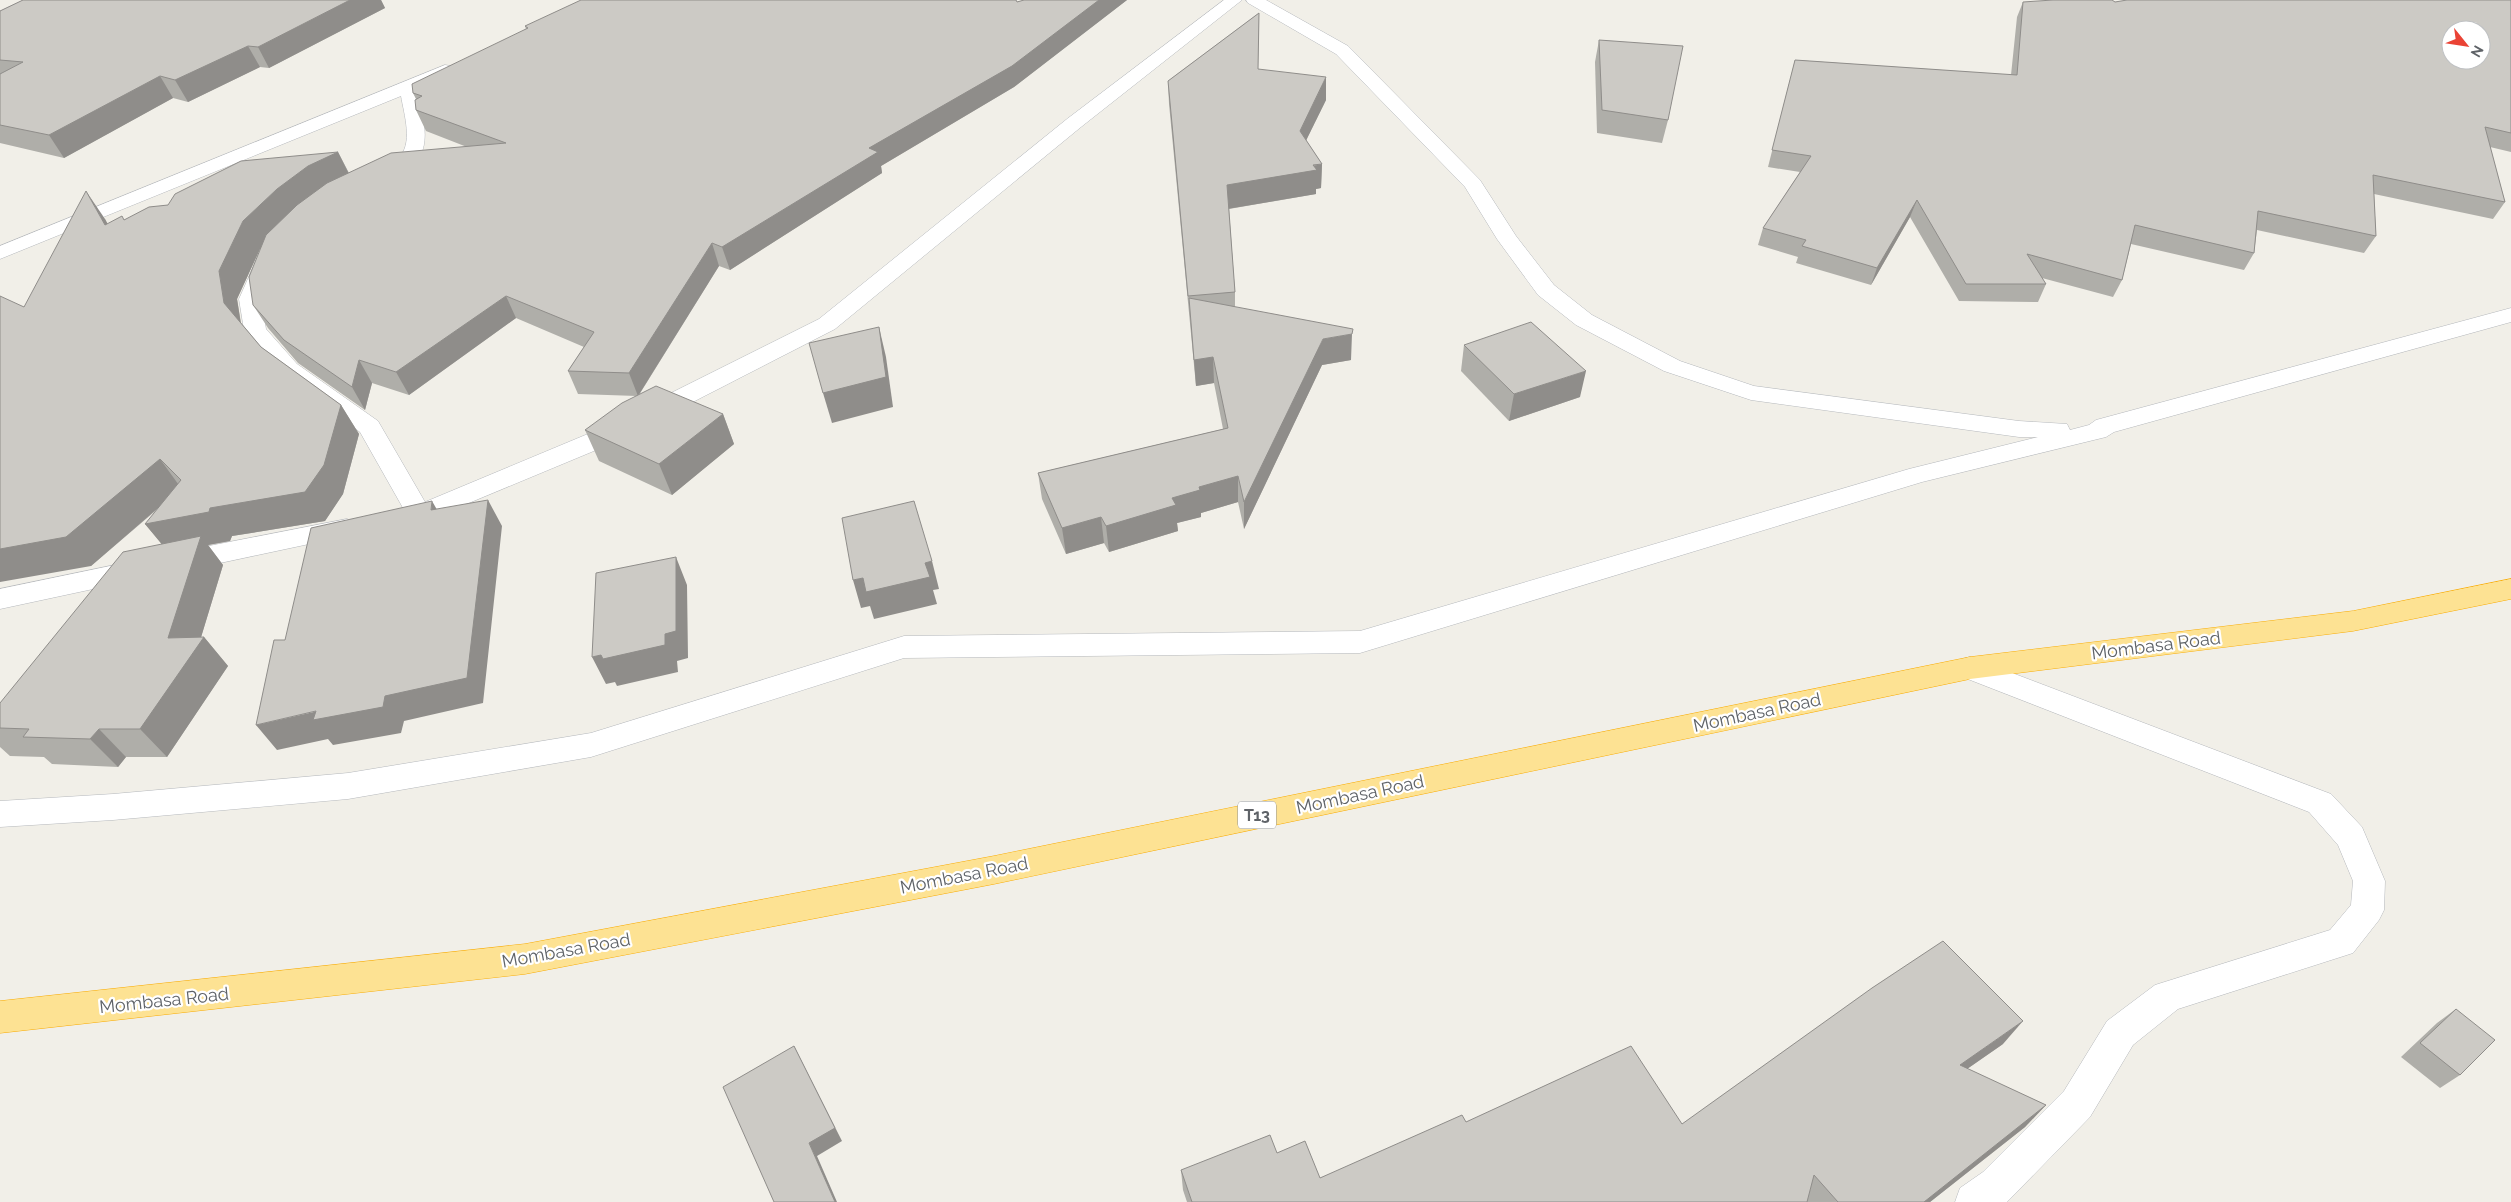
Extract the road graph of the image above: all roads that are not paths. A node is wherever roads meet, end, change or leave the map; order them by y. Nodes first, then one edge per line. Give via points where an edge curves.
1 (1234, 0) edge
2 (1254, 0) edge
3 (460, 62) edge
4 (408, 87) junction
5 (364, 185) edge
6 (281, 242) edge
7 (0, 253) edge
8 (2511, 316) edge
9 (2097, 431) junction
10 (420, 514) junction
11 (2511, 589) edge
12 (0, 599) edge
13 (1970, 668) junction
14 (0, 814) edge
15 (0, 1017) edge
16 (1974, 1202) edge

1 - 10 street via 1074,123 827,324 604,437
2 - 9 street via 1342,50 1473,184 1507,238 1546,290 1584,320 1672,366 1751,393 2019,429
3 - 4 street
4 - 5 street via 415,128 415,145 410,157 399,167
4 - 7 street
6 - 10 street via 268,254 250,299 255,330 289,369 369,427
8 - 9 street via 2105,426
9 - 14 street via 1918,475 1360,642 904,647 591,745 348,786
10 - 12 street
11 - 13 highway, Mombasa Road / T13 via 2353,621
13 - 15 highway, Mombasa Road / T13 via 994,870 525,959
13 - 16 street via 2320,803 2351,837 2369,881 2367,910 2341,942 2167,996 2120,1033 2077,1104 1997,1186

